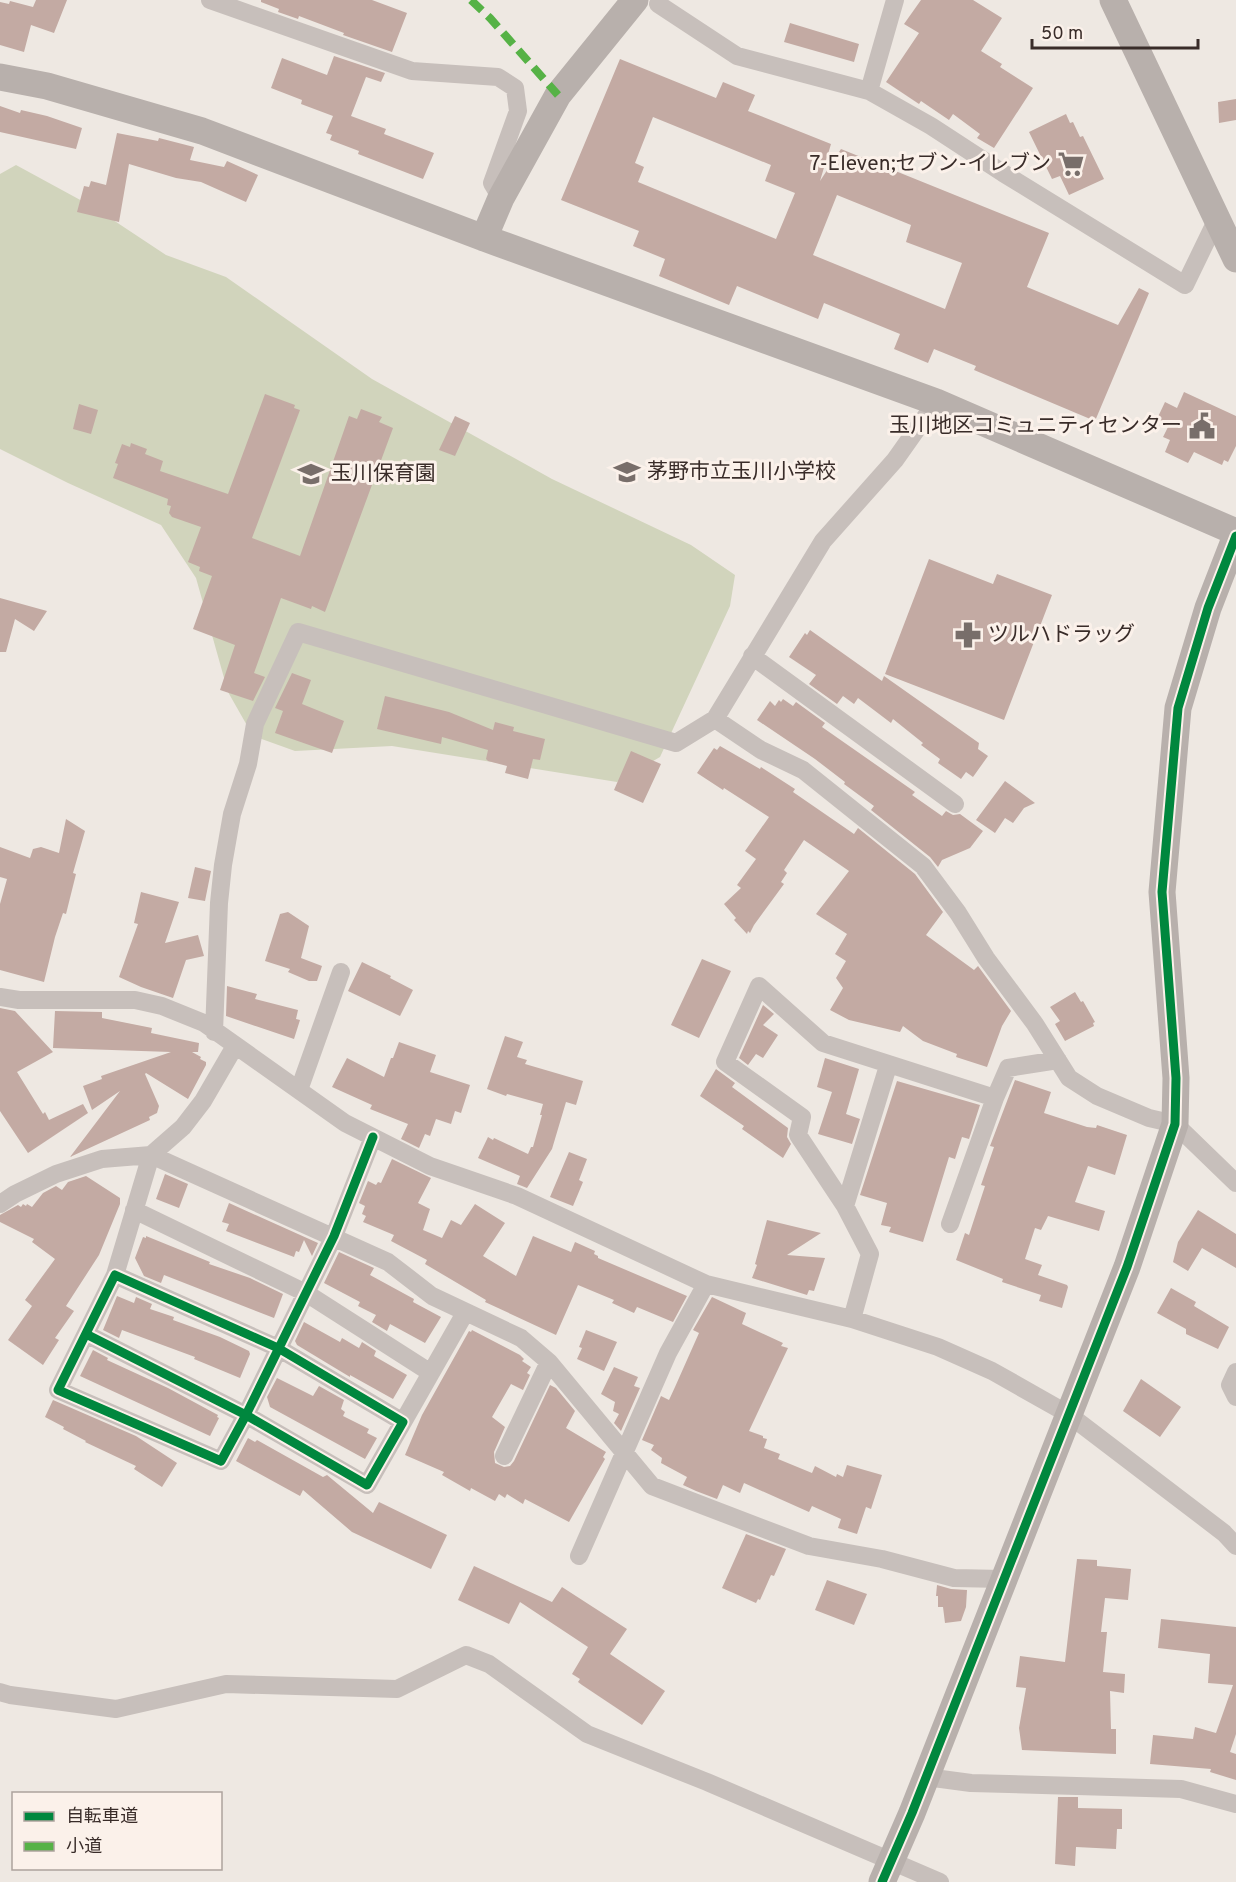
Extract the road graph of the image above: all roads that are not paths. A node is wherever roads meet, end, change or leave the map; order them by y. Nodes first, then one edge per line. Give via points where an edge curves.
1 (210, 0) edge
2 (895, 0) edge
3 (1113, 0) edge
4 (647, 2) edge
5 (0, 77) edge
6 (870, 91) junction
7 (501, 198) junction
8 (1217, 219) junction
9 (484, 238) junction
10 (1236, 259) edge
11 (936, 402) junction
12 (1236, 534) edge
13 (752, 656) junction
14 (716, 719) junction
15 (955, 804) dead end
16 (341, 972) dead end
17 (0, 997) edge
18 (214, 1032) junction
19 (235, 1046) junction
20 (1058, 1060) junction
21 (888, 1066) junction
22 (298, 1090) junction
23 (995, 1098) junction
24 (1175, 1124) junction
25 (373, 1137) junction
26 (151, 1155) junction
27 (1236, 1183) edge
28 (0, 1204) edge
29 (845, 1206) junction
30 (134, 1210) junction
31 (950, 1224) dead end
32 (334, 1236) junction
33 (115, 1275) junction
34 (706, 1284) junction
35 (306, 1293) junction
36 (465, 1313) junction
37 (852, 1319) junction
38 (86, 1334) junction
39 (278, 1348) junction
40 (549, 1362) junction
41 (1236, 1372) edge
42 (431, 1373) junction
43 (1236, 1397) edge
44 (1068, 1414) junction
45 (246, 1415) junction
46 (403, 1422) junction
47 (625, 1453) junction
48 (504, 1456) dead end
49 (1236, 1546) edge
50 (579, 1556) dead end
51 (1003, 1579) junction
52 (0, 1692) edge
53 (926, 1777) junction
54 (1236, 1804) edge
55 (886, 1872) edge
56 (940, 1882) edge

1 - 7 street via 412,70 498,77 515,88 518,111 492,183
2 - 6 street
3 - 8 street
4 - 6 street via 737,56
4 - 7 street via 558,95
5 - 9 street via 47,86 202,131
6 - 8 street via 1185,285
7 - 9 street
8 - 10 street
9 - 11 street
11 - 12 street
11 - 13 street via 895,460 823,542
12 - 24 street via 1208,608 1178,708 1162,892 1176,1078
13 - 14 street
13 - 15 street
14 - 18 street via 676,743 298,632 255,724 248,764 231,814 219,903
14 - 20 street via 761,750 803,771 923,866
16 - 22 street
17 - 18 street via 135,1000 204,1023
18 - 19 street
19 - 22 street
19 - 26 street via 183,1127
20 - 23 street via 1008,1068
20 - 24 street via 1069,1078 1097,1096 1149,1118
21 - 23 street
21 - 29 street
21 - 29 street via 823,1044 759,986 725,1062 802,1117 798,1135
22 - 25 street via 345,1123
23 - 31 street
24 - 27 street
24 - 44 street via 1126,1267
25 - 32 street
25 - 34 street via 430,1166 517,1197
26 - 28 street via 102,1159 56,1174
26 - 30 street
26 - 32 street
29 - 37 street via 870,1254
30 - 33 street
30 - 35 street
32 - 35 street
32 - 36 street via 388,1262 432,1296
33 - 38 street
33 - 39 street
34 - 37 street
34 - 47 street via 668,1353
35 - 39 street
35 - 42 street
36 - 40 street via 521,1338
36 - 42 street
37 - 44 street via 938,1347 992,1371
38 - 45 street
38 - 45 street via 58,1390 221,1461
39 - 45 street
39 - 46 street
40 - 47 street
40 - 48 street
41 - 43 street via 1230,1385
42 - 46 street
44 - 49 street
44 - 51 street
45 - 46 street via 367,1485
47 - 50 street
47 - 51 street via 652,1486 809,1546 882,1559 954,1578
51 - 53 street
52 - 55 street via 117,1709 226,1684 397,1689 466,1655 489,1664 587,1734 706,1782
53 - 54 street via 971,1783 1180,1790
53 - 55 street
55 - 56 street

